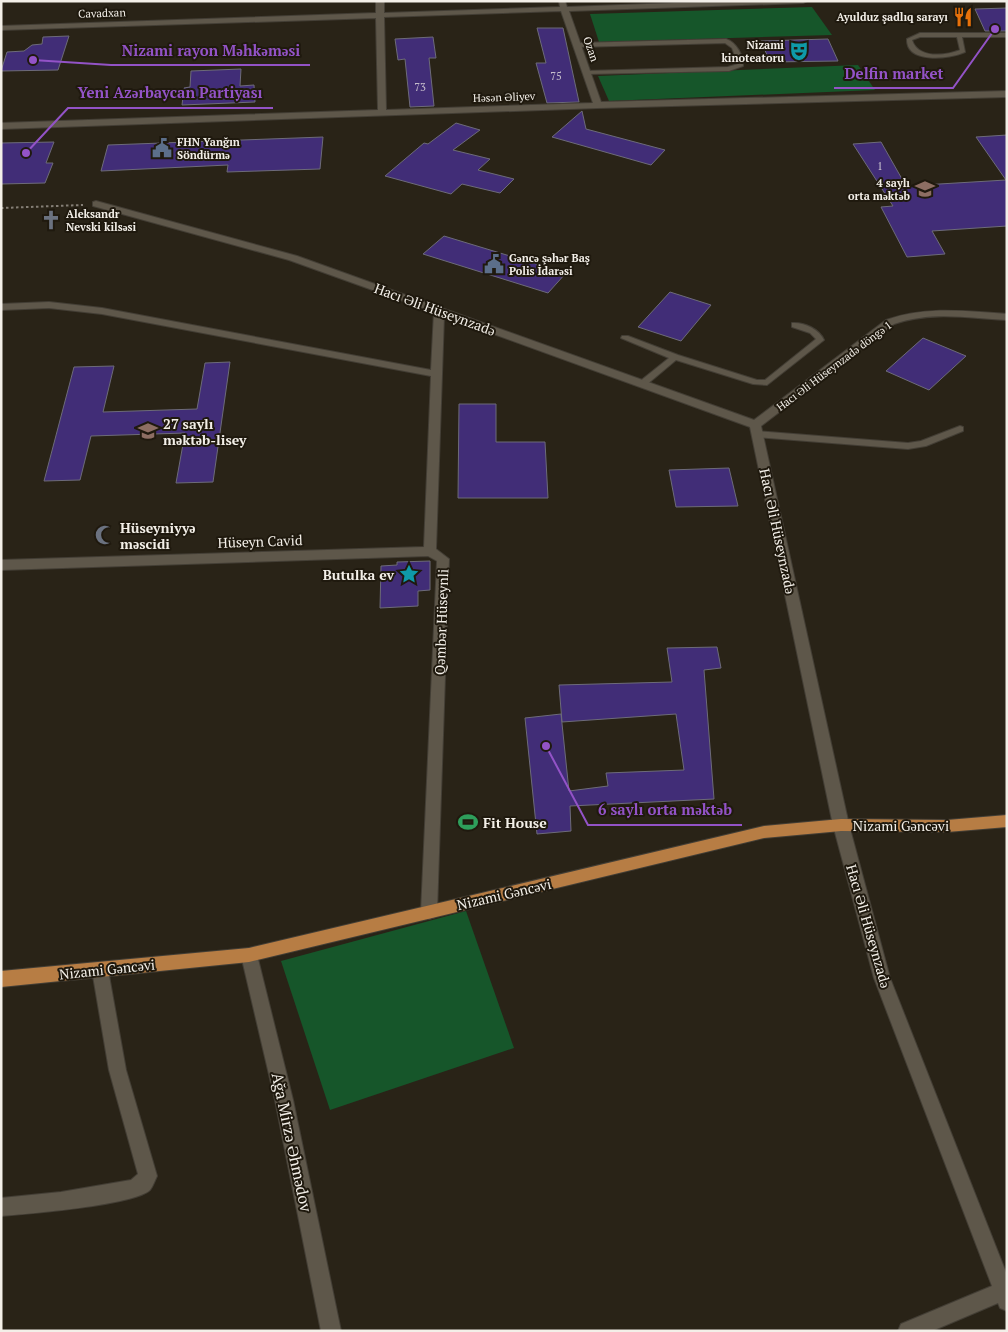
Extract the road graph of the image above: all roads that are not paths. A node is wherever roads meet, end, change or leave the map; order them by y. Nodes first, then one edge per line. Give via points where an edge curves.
1 (380, 1) edge
2 (803, 1) edge
3 (563, 5) edge
4 (380, 15) junction
5 (1, 28) edge
6 (959, 35) junction
7 (1007, 35) edge
8 (577, 45) junction
9 (587, 72) junction
10 (1007, 94) edge
11 (598, 105) junction
12 (382, 113) junction
13 (1, 126) edge
14 (96, 204) road end
15 (1, 308) edge
16 (439, 310) junction
17 (1007, 317) edge
18 (795, 325) dead end
19 (625, 338) dead end
20 (675, 357) junction
21 (437, 374) junction
22 (642, 384) junction
23 (960, 429) dead end
24 (756, 430) junction
25 (430, 551) junction
26 (1, 565) edge
27 (1007, 821) edge
28 (841, 824) junction
29 (428, 912) junction
30 (249, 954) junction
31 (100, 970) junction
32 (1, 979) edge
33 (1, 1207) edge
34 (1003, 1285) edge
35 (331, 1331) edge
36 (908, 1331) edge

1 - 4 street
2 - 3 street, Cavadxan
3 - 4 street, Cavadxan
3 - 8 street, Ozan
4 - 5 street, Cavadxan
4 - 12 street
6 - 6 lane via 920,35 909,40 914,51 920,54 957,54 963,51
6 - 7 lane
8 - 9 street, Ozan
8 - 9 lane via 726,41 736,48 742,65 729,69
9 - 11 street, Ozan
10 - 11 street, Həsən Əliyev
11 - 12 street, Həsən Əliyev
12 - 13 street, Həsən Əliyev
14 - 16 street, Hacı Əli Hüseynzadə via 292,258
15 - 21 street via 49,306 102,311
16 - 21 street, Qəmbər Hüseynli
16 - 22 street, Hacı Əli Hüseynzadə
17 - 24 street, Hacı Əli Hüseynzadə döngə 1 via 925,312 890,322
18 - 20 lane via 810,330 820,340 767,383
19 - 20 lane
20 - 22 lane
21 - 25 street, Qəmbər Hüseynli
22 - 24 street, Hacı Əli Hüseynzadə
23 - 24 lane via 924,444 908,446
24 - 28 street, Hacı Əli Hüseynzadə
25 - 26 street, Hüseyn Cavid
25 - 29 street, Qəmbər Hüseynli via 443,559
27 - 28 main road, Nizami Gəncəvi via 947,826
28 - 29 main road, Nizami Gəncəvi via 764,832
28 - 34 street, Hacı Əli Hüseynzadə via 882,978
29 - 30 main road, Nizami Gəncəvi
30 - 31 main road, Nizami Gəncəvi
30 - 35 street, Ağa Mirzə Əhmədov via 284,1100
31 - 32 main road, Nizami Gəncəvi
31 - 33 street via 121,1084 141,1143 148,1176 143,1184 132,1189
34 - 36 street

